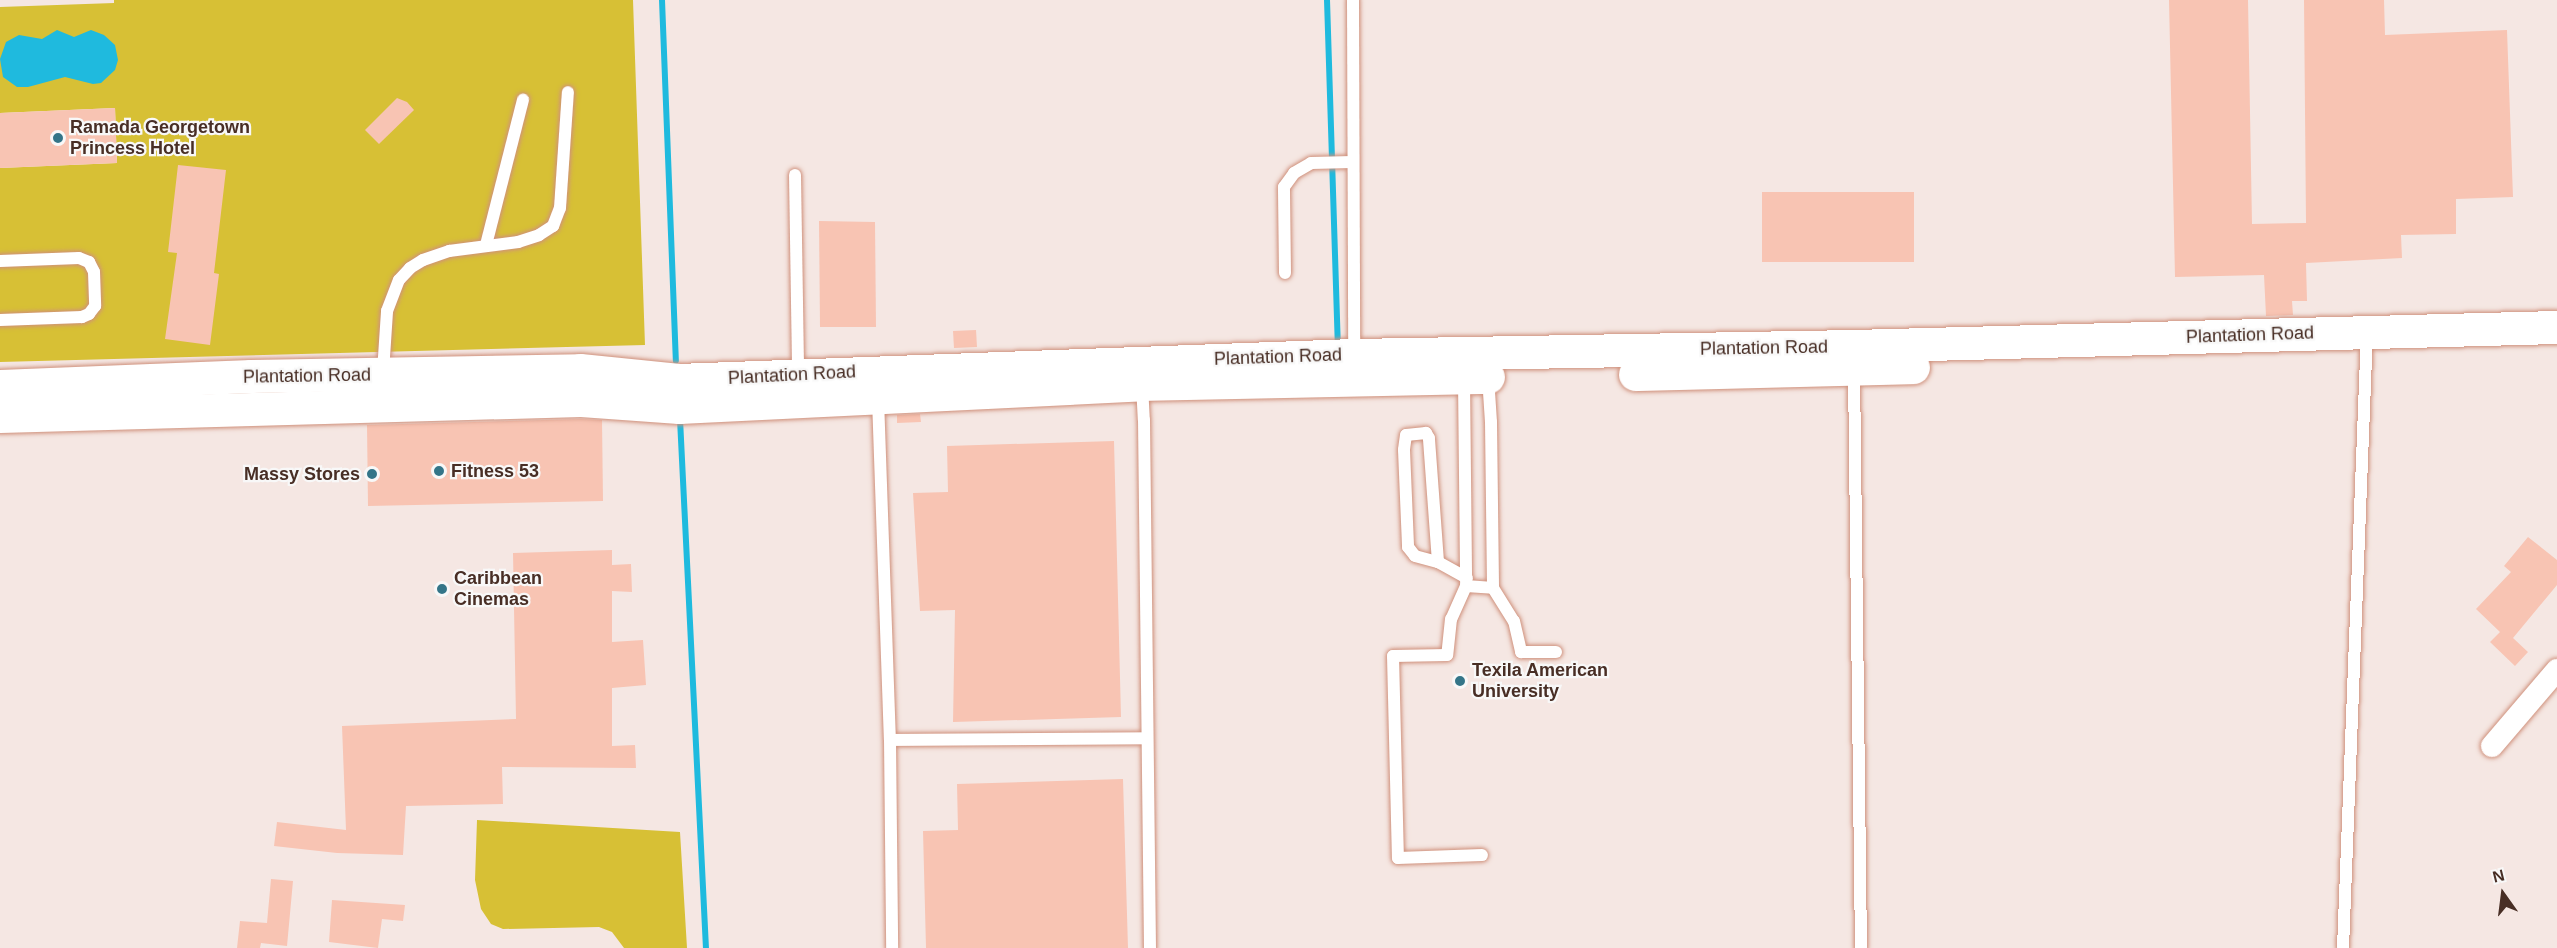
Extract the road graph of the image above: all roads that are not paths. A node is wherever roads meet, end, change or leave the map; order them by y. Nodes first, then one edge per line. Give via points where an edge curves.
1 (1353, 0) edge
2 (568, 92) dead end
3 (523, 100) dead end
4 (1352, 162) junction
5 (795, 175) dead end
6 (486, 245) junction
7 (0, 261) edge
8 (1285, 273) dead end
9 (0, 320) edge
10 (2557, 327) edge
11 (2367, 342) junction
12 (2557, 350) edge
13 (1354, 355) junction
14 (1854, 358) junction
15 (1475, 366) junction
16 (1141, 373) junction
17 (798, 374) junction
18 (383, 375) junction
19 (0, 386) edge
20 (878, 398) junction
21 (0, 416) edge
22 (1438, 562) junction
23 (1467, 582) junction
24 (1494, 588) junction
25 (1556, 652) dead end
26 (2557, 670) edge
27 (1146, 738) junction
28 (890, 740) junction
29 (2492, 746) dead end
30 (1482, 855) dead end
31 (891, 948) edge
32 (1150, 948) edge
33 (1861, 948) edge
34 (2343, 948) edge

1 - 4 lane
2 - 6 lane via 560,208 553,226 519,242
3 - 6 lane
4 - 8 lane via 1311,163 1294,173 1284,187
4 - 13 lane
5 - 17 lane
6 - 18 lane via 423,260 399,280 387,311
7 - 9 lane via 79,258 89,262 94,273 94,306 82,317
10 - 11 street, Plantation Road
11 - 12 street, Plantation Road
11 - 14 street, Plantation Road
11 - 34 lane
13 - 15 street, Plantation Road
13 - 16 street, Plantation Road
14 - 15 street, Plantation Road
14 - 33 lane
15 - 16 street, Plantation Road
15 - 23 lane
15 - 24 lane via 1491,422
16 - 17 street, Plantation Road
16 - 20 street, Plantation Road
16 - 27 lane
17 - 18 street, Plantation Road via 678,380 580,370
18 - 19 street, Plantation Road
20 - 21 street, Plantation Road via 679,407 581,400
20 - 28 lane
22 - 22 lane via 1429,438 1426,433 1406,435 1408,547 1415,556
22 - 23 lane
23 - 24 lane
23 - 30 lane via 1451,619 1447,655 1393,656 1398,858
24 - 25 lane via 1514,621 1521,652
26 - 29 street
27 - 28 lane
27 - 32 lane
28 - 31 lane

